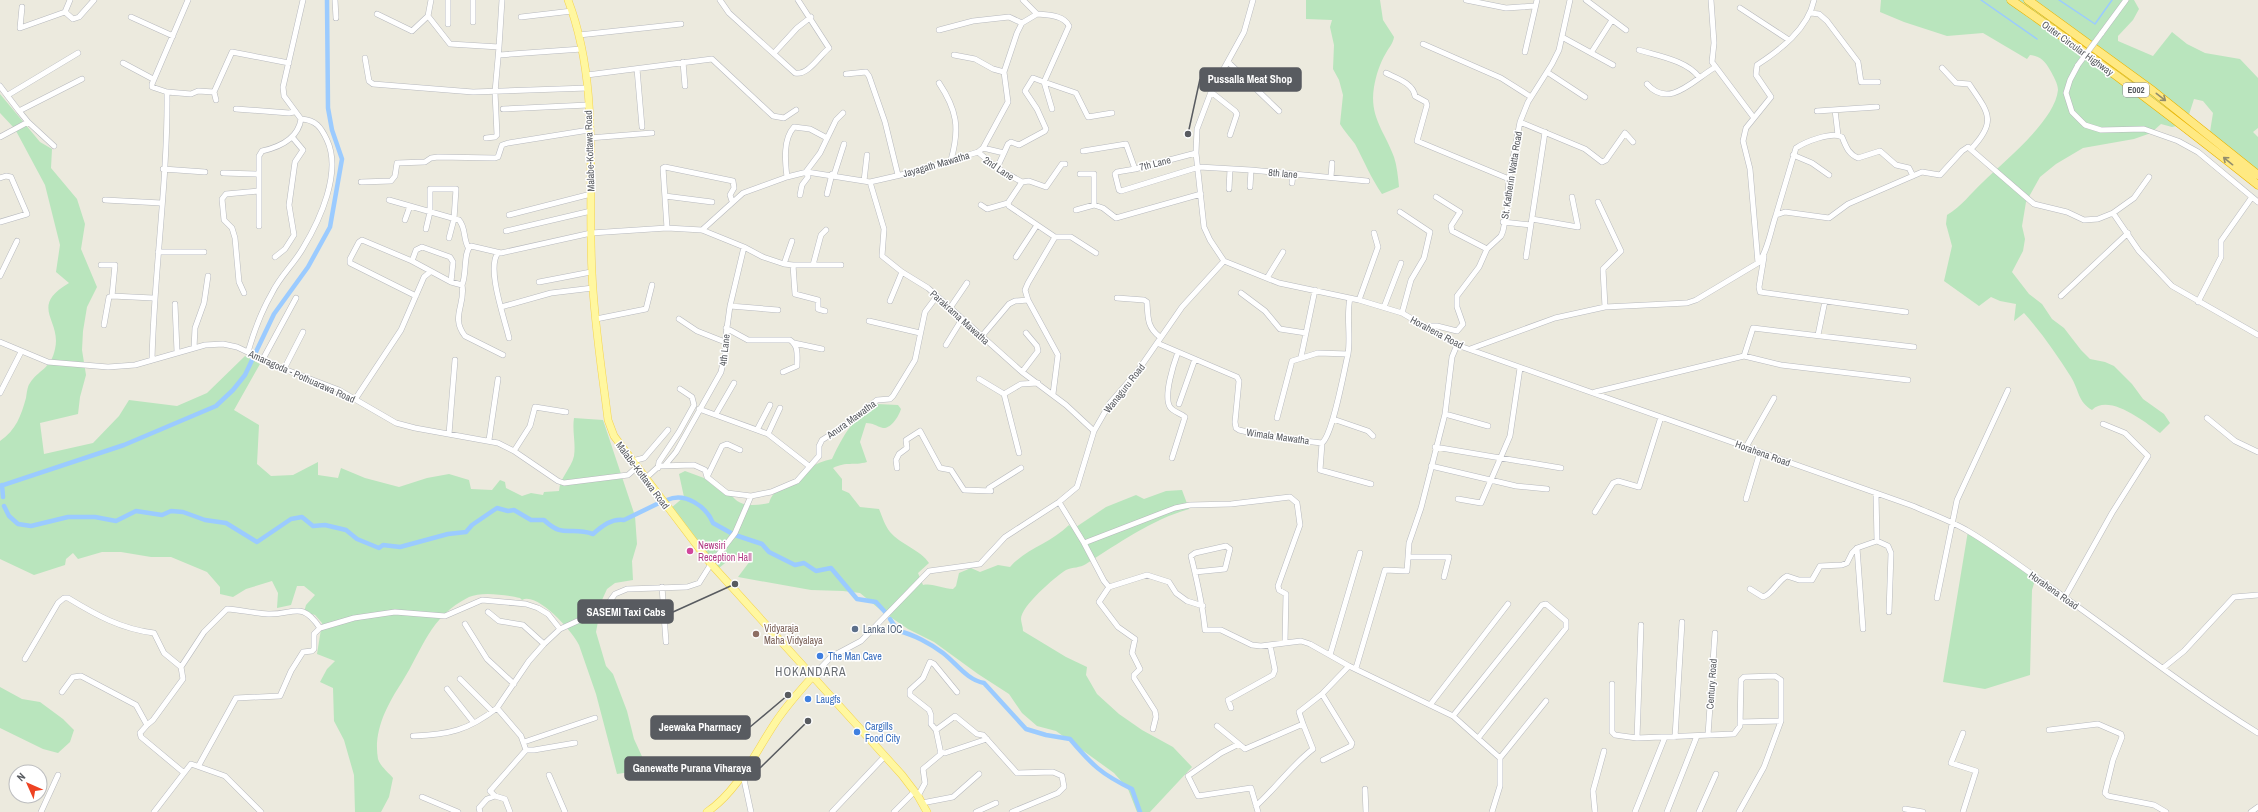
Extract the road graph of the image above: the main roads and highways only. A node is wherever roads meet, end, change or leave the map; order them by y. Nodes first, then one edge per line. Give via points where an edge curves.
1 (568, 0) edge
2 (2011, 0) edge
3 (2028, 0) edge
4 (2258, 175) edge
5 (2258, 186) edge
6 (812, 677) junction
7 (707, 812) edge
8 (927, 812) edge

1 - 6 main road, Malabe-Kottawa Road via 579,35 587,75 592,272 608,420 614,436 711,564
5 -> 2 highway, Outer Circular Highway / E002 via 2114,73
3 -> 4 highway, Outer Circular Highway / E002 via 2153,91
6 - 7 main road via 776,721 743,775
6 - 8 main road, Malabe-Kottawa Road via 885,756

